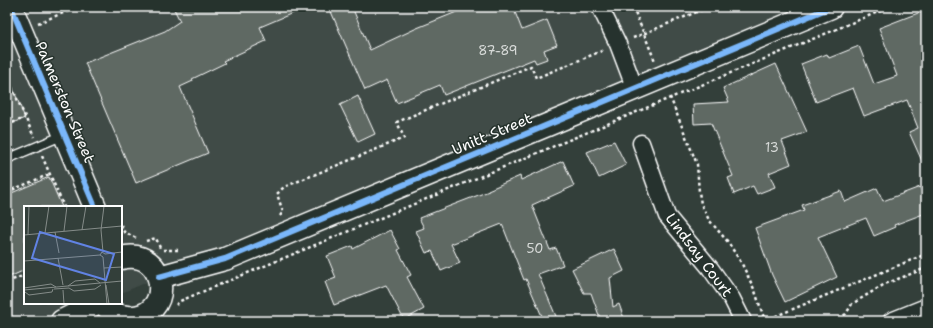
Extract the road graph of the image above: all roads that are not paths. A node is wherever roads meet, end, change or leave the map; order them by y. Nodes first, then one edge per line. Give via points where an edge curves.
1 (10, 7) edge
2 (600, 7) edge
3 (831, 7) edge
4 (635, 89) junction
5 (65, 135) junction
6 (641, 143) dead end
7 (7, 159) edge
8 (95, 206) edge
9 (122, 258) edge
10 (159, 277) junction
11 (95, 304) edge
12 (105, 304) edge
13 (926, 307) edge
14 (141, 318) edge
15 (62, 321) edge
16 (743, 321) edge
17 (891, 321) edge

1 - 5 street, Palmerston Street
2 - 4 street via 618,44
3 - 4 street, Unitt Street
4 - 10 street, Unitt Street via 225,259
5 - 7 lane
5 - 8 street, Palmerston Street
6 - 16 street, Lindsay Court via 667,216 710,268 732,299
9 - 10 street via 140,258 150,263
10 - 14 street via 161,290 158,301
11 - 15 street
12 - 14 street via 122,317
13 - 17 street

